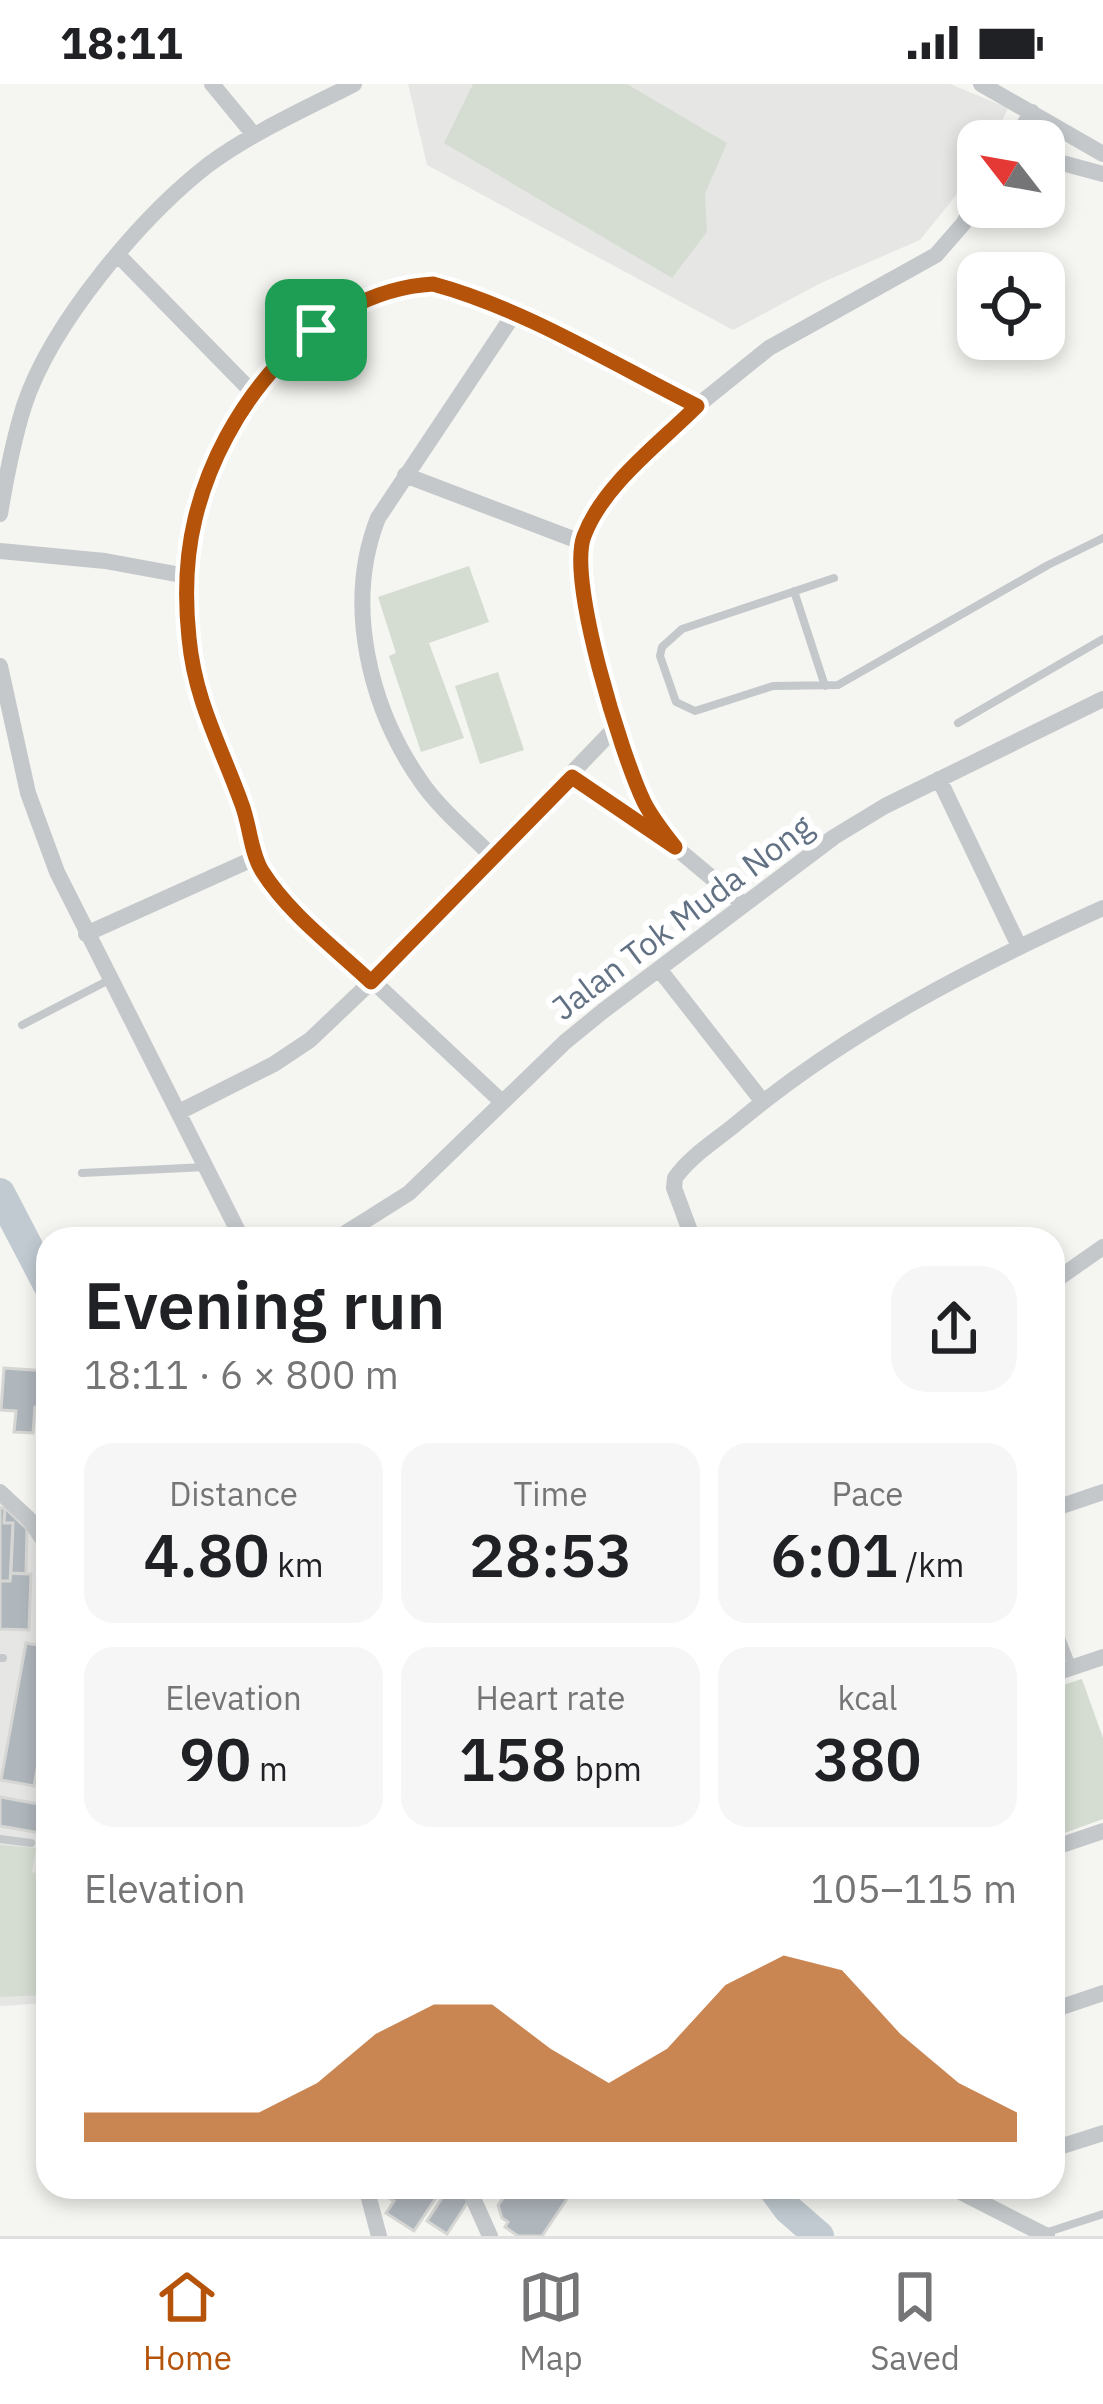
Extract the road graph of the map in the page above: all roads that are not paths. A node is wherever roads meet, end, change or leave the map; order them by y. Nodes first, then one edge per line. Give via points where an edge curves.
1 (212, 84) edge
2 (354, 84) edge
3 (980, 84) edge
4 (1032, 112) junction
5 (1027, 120) edge
6 (254, 135) junction
7 (1103, 154) edge
8 (1065, 164) edge
9 (1103, 174) edge
10 (960, 228) edge
11 (118, 255) junction
12 (514, 314) junction
13 (254, 394) junction
14 (697, 406) junction
15 (405, 475) junction
16 (0, 514) edge
17 (1103, 538) edge
18 (581, 542) junction
19 (0, 551) edge
20 (188, 576) junction
21 (834, 578) dead end
22 (794, 590) junction
23 (1103, 639) edge
24 (0, 666) edge
25 (825, 686) junction
26 (1103, 699) edge
27 (958, 723) dead end
28 (615, 728) junction
29 (572, 777) junction
30 (940, 778) junction
31 (675, 847) junction
32 (493, 856) junction
33 (255, 858) junction
34 (743, 904) junction
35 (1103, 908) edge
36 (86, 934) junction
37 (1019, 946) junction
38 (658, 970) junction
39 (110, 979) junction
40 (371, 982) junction
41 (22, 1024) dead end
42 (502, 1102) junction
43 (763, 1102) junction
44 (179, 1112) junction
45 (207, 1167) junction
46 (82, 1174) dead end
47 (236, 1227) edge
48 (356, 1227) edge
49 (689, 1227) edge
50 (1103, 1247) edge
51 (1065, 1274) edge
52 (0, 1492) edge
53 (1103, 1492) edge
54 (1065, 1505) edge
55 (36, 1530) edge
56 (1065, 1649) edge
57 (1103, 1657) edge
58 (1072, 1667) junction
59 (1065, 1670) edge
60 (1103, 1831) edge
61 (0, 1838) edge
62 (31, 1843) dead end
63 (1065, 1844) edge
64 (1103, 1993) edge
65 (1065, 2006) edge
66 (1103, 2133) edge
67 (1065, 2145) edge
68 (368, 2199) edge
69 (473, 2199) edge
70 (974, 2199) edge
71 (1103, 2214) edge
72 (1045, 2235) edge
73 (379, 2236) edge
74 (490, 2236) edge

1 - 6 street
2 - 6 street
3 - 4 street
4 - 5 street
4 - 7 street
6 - 11 street via 207,167
8 - 9 street
10 - 14 street via 936,255 769,348
11 - 13 street
11 - 16 street via 41,364
12 - 13 street via 433,284 403,286 342,310
12 - 14 street
12 - 15 street
13 - 20 street via 210,473
14 - 18 street via 611,493
15 - 18 street
15 - 32 street via 365,552 365,646 422,784
17 - 25 lane via 856,677
18 - 28 street
19 - 20 street
20 - 33 street via 188,636 202,709 243,806
21 - 22 lane
22 - 25 lane
22 - 25 lane via 669,640 660,656 670,689 695,711 773,686
23 - 27 lane
24 - 36 street via 40,831
26 - 30 street, Jalan Tok Muda Nong
28 - 29 street
28 - 31 street via 644,802
29 - 31 street
29 - 32 street
30 - 34 street, Jalan Tok Muda Nong via 834,837
30 - 37 street
31 - 34 street
32 - 40 street
33 - 36 street
33 - 40 street via 282,896
34 - 38 street, Jalan Tok Muda Nong
35 - 37 street
36 - 39 street
37 - 43 street via 898,1011
38 - 42 street, Jalan Tok Muda Nong
38 - 43 street
39 - 41 lane
39 - 44 street
40 - 42 street
40 - 44 street via 292,1053
42 - 48 street, Jalan Tok Muda Nong via 409,1193
43 - 49 street via 675,1178
44 - 45 street
45 - 46 lane
45 - 47 street
50 - 51 street
52 - 55 street
53 - 54 street
56 - 58 lane
57 - 58 street
58 - 59 street
60 - 63 street
61 - 62 lane
64 - 65 street
66 - 67 street
68 - 73 street
69 - 74 street
70 - 72 street
71 - 72 lane

